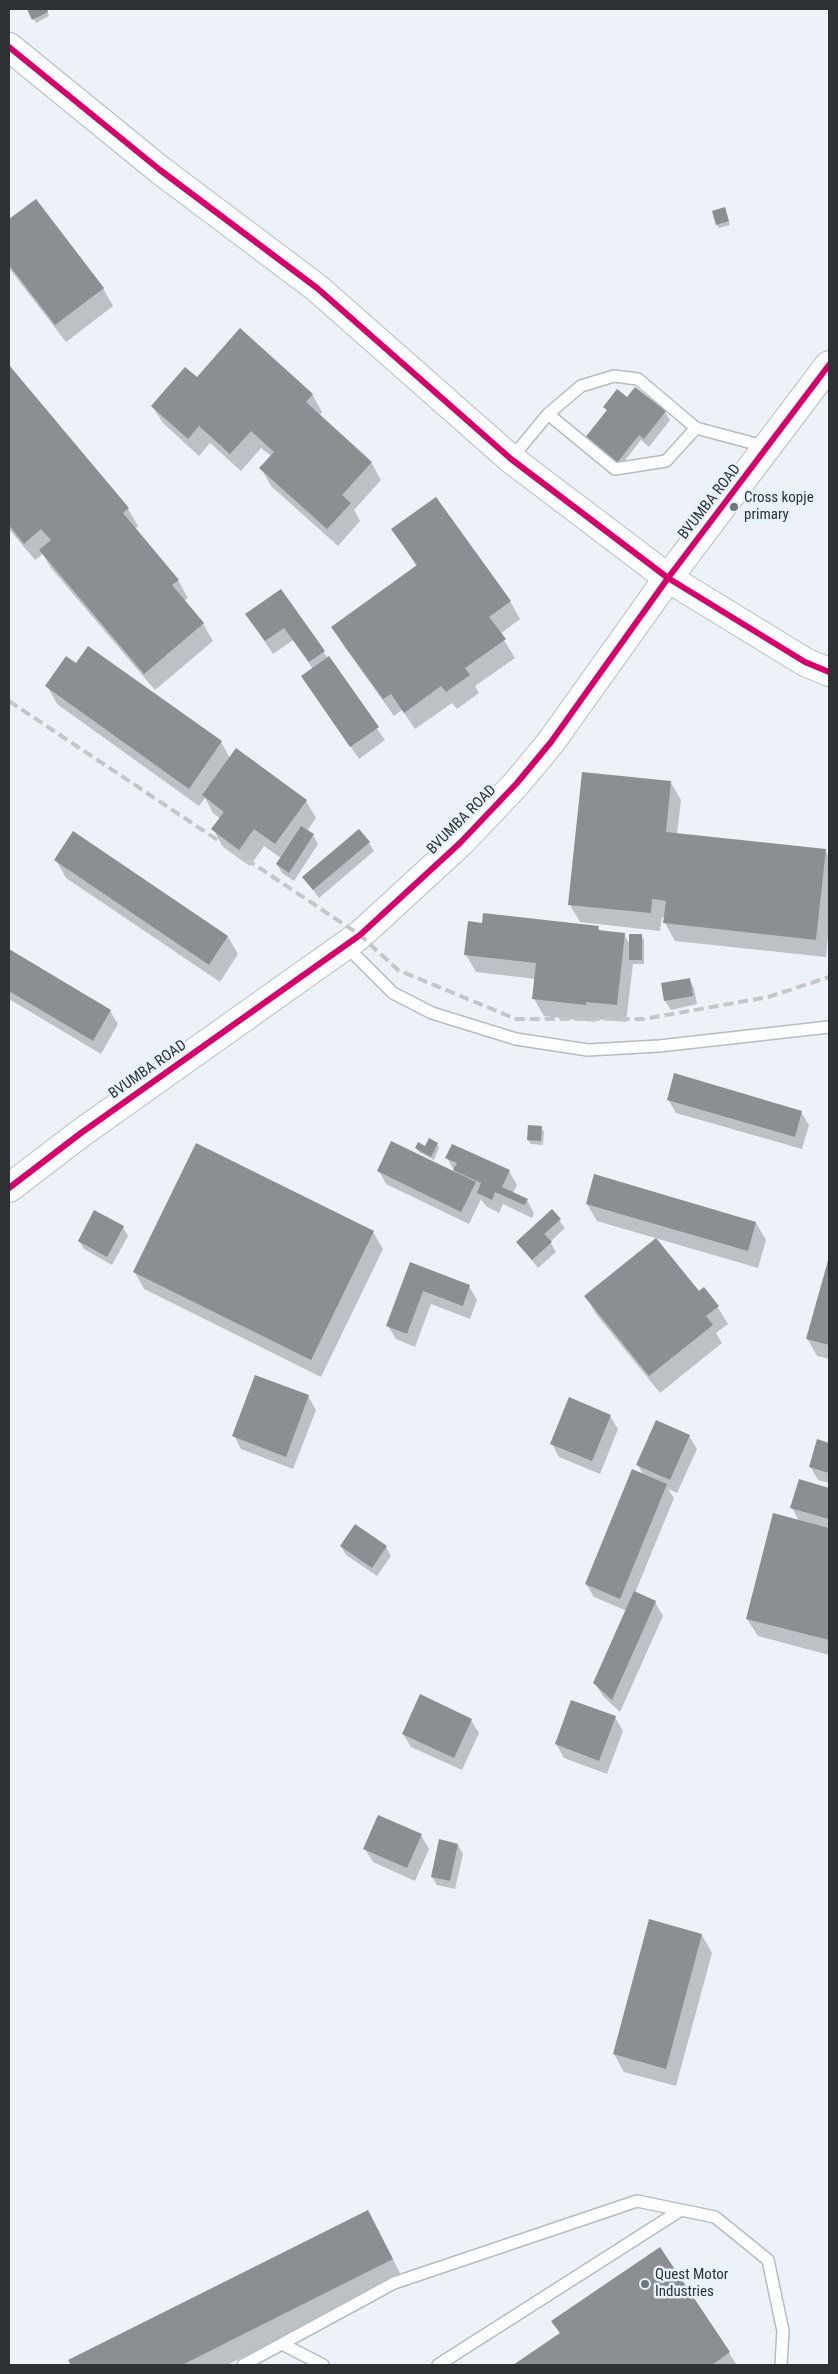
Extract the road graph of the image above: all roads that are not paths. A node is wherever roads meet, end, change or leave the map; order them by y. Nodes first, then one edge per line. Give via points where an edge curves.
1 (9, 47) edge
2 (829, 365) edge
3 (548, 414) junction
4 (696, 428) junction
5 (768, 447) junction
6 (511, 460) junction
7 (668, 578) junction
8 (829, 672) edge
9 (345, 945) junction
10 (829, 1026) edge
11 (9, 1188) edge
12 (681, 2210) junction
13 (282, 2344) junction
14 (243, 2365) edge
15 (323, 2365) edge
16 (438, 2365) edge
17 (780, 2365) edge

1 - 6 street via 160,170 316,288
2 - 5 street, BVUMBA ROAD
3 - 4 lane via 582,386 614,376 638,380
3 - 4 lane via 615,469 666,461
3 - 6 lane
4 - 5 lane
5 - 7 street, BVUMBA ROAD
6 - 7 street
7 - 8 street via 805,662
7 - 9 street, BVUMBA ROAD via 551,742 517,783 460,843
9 - 10 lane via 393,993 432,1013 516,1039 588,1050 659,1046
9 - 11 street, BVUMBA ROAD
12 - 13 lane via 637,2201 394,2283
12 - 16 lane
12 - 17 lane via 715,2217 768,2260 783,2331
13 - 14 lane
13 - 15 lane

